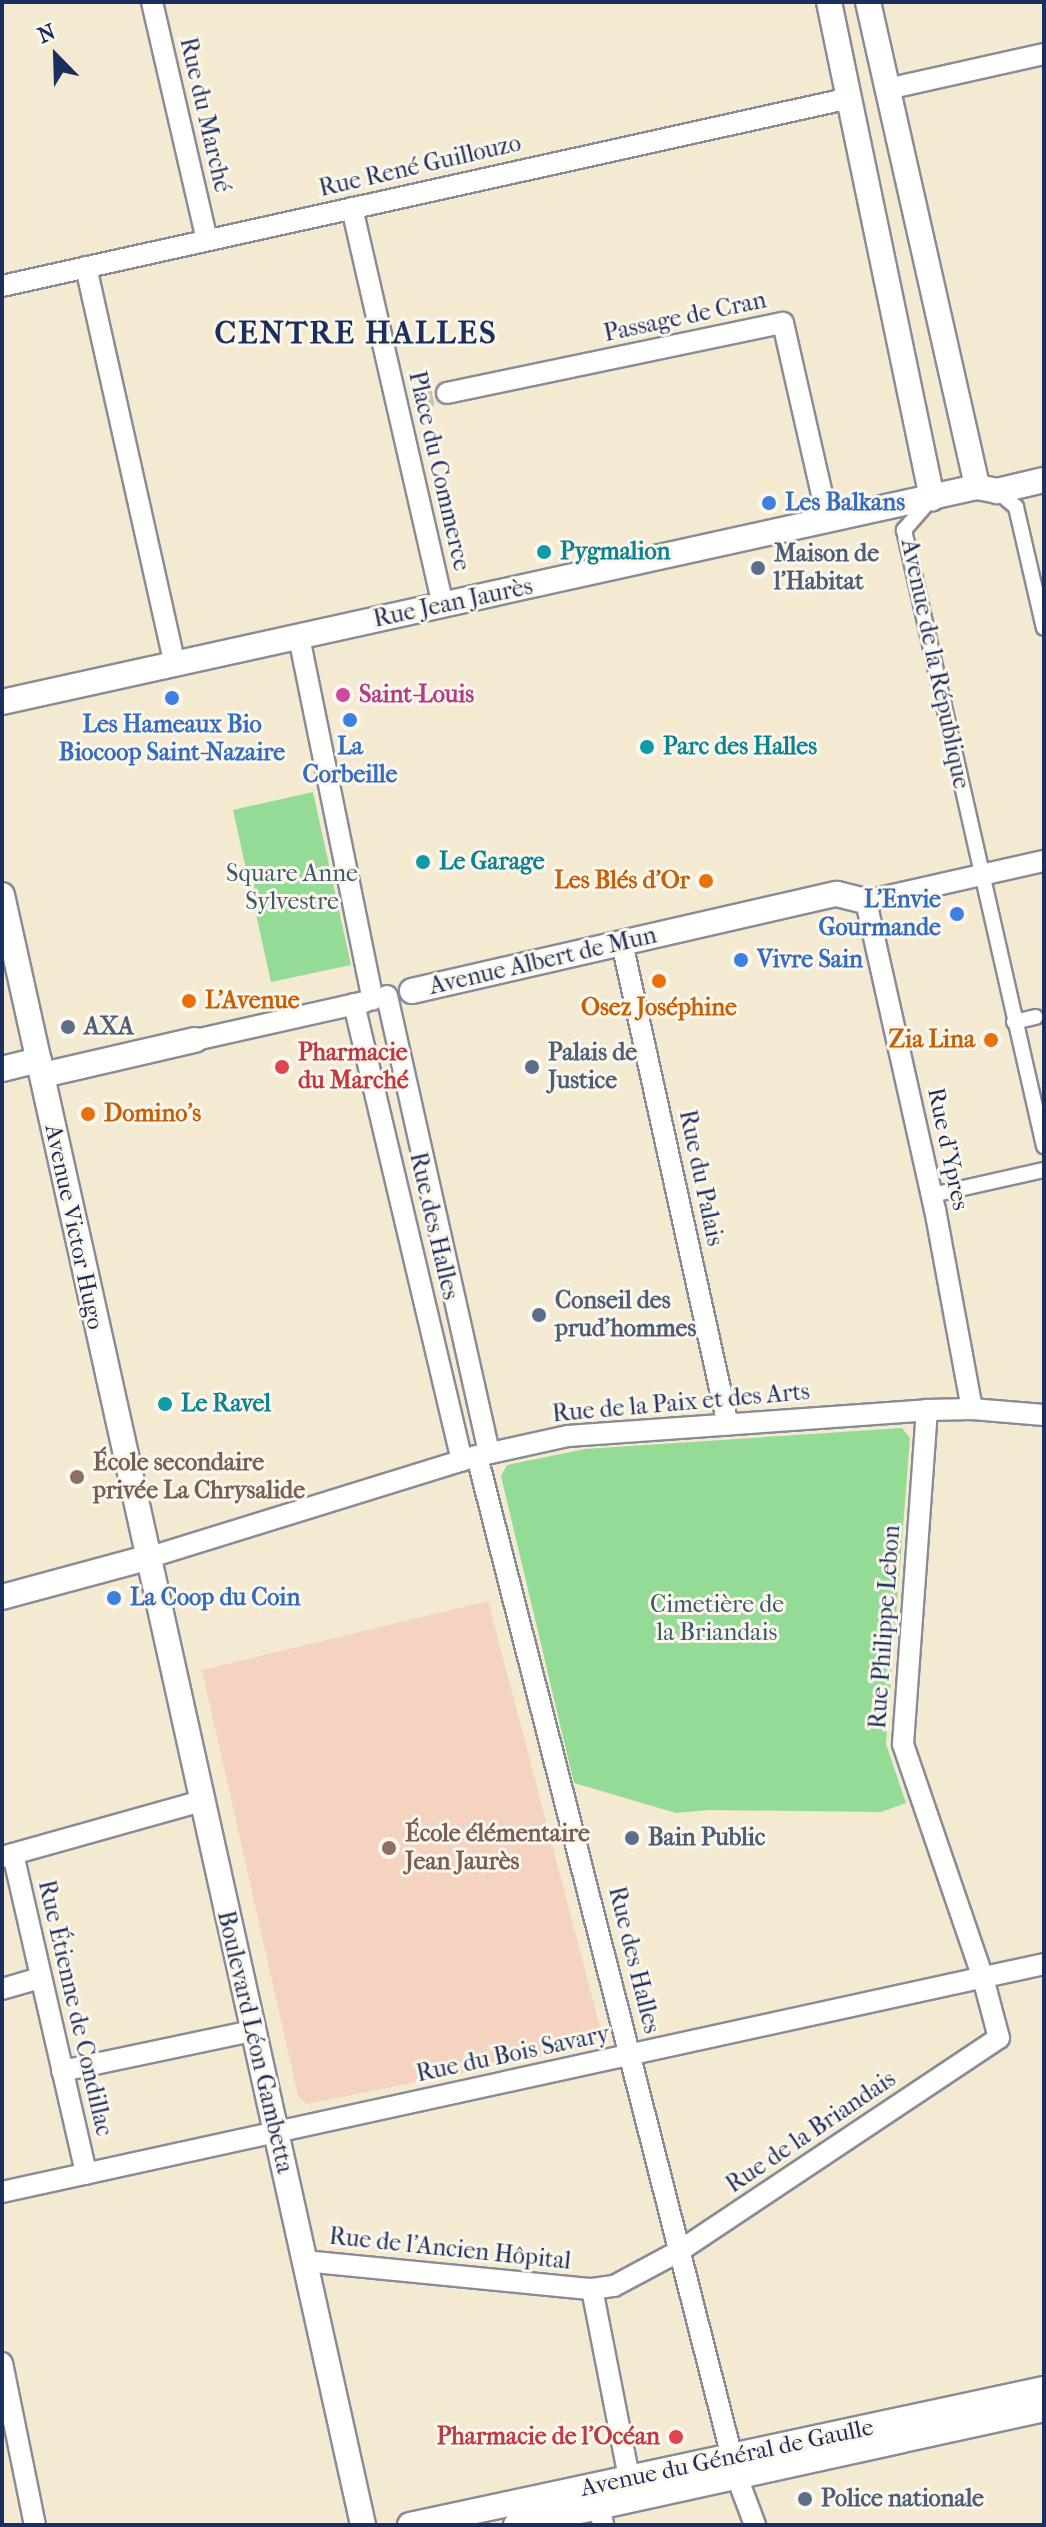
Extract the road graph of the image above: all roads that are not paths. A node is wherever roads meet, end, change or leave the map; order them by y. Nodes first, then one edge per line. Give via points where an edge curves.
1 (152, 2) edge
2 (829, 2) edge
3 (868, 2) edge
4 (1044, 54) edge
5 (887, 89) junction
6 (850, 98) junction
7 (352, 208) junction
8 (207, 240) junction
9 (86, 267) junction
10 (2, 286) edge
11 (447, 393) tunnel mouth
12 (1044, 480) edge
13 (987, 489) junction
14 (932, 498) junction
15 (828, 521) junction
16 (443, 605) junction
17 (1044, 628) edge
18 (299, 637) junction
19 (175, 664) junction
20 (2, 702) edge
21 (1044, 861) edge
22 (980, 874) junction
23 (2, 895) edge
24 (866, 901) junction
25 (622, 943) junction
26 (412, 991) joint
27 (371, 1000) junction
28 (1035, 1017) dead end
29 (1014, 1022) junction
30 (195, 1040) joint
31 (41, 1068) junction
32 (2, 1069) edge
33 (1044, 1146) edge
34 (1044, 1170) edge
35 (932, 1195) junction
36 (972, 1409) junction
37 (927, 1410) junction
38 (1044, 1415) edge
39 (728, 1424) junction
40 (476, 1456) junction
41 (147, 1558) junction
42 (2, 1597) edge
43 (201, 1801) junction
44 (7, 1855) edge
45 (1044, 1964) edge
46 (40, 1978) junction
47 (983, 1978) junction
48 (2, 1989) edge
49 (252, 2031) junction
50 (632, 2054) junction
51 (62, 2071) junction
52 (275, 2133) junction
53 (86, 2174) junction
54 (2, 2192) edge
55 (681, 2250) junction
56 (304, 2261) junction
57 (592, 2289) junction
58 (2, 2363) edge
59 (1044, 2389) edge
60 (1044, 2409) edge
61 (735, 2468) junction
62 (631, 2490) junction
63 (599, 2507) edge
64 (35, 2525) edge
65 (363, 2525) edge
66 (410, 2525) edge
67 (516, 2525) edge
68 (755, 2525) edge

1 - 8 street, Rue du Marché
2 - 6 street
3 - 5 street
4 - 5 street
5 - 13 street
6 - 7 street, Rue René Guillouzo
6 - 14 street
7 - 8 street, Rue René Guillouzo
7 - 16 street, Place du Commerce via 405,402
8 - 9 street, Rue René Guillouzo
9 - 10 street, Rue René Guillouzo
9 - 19 street
11 - 15 street, Passage de Cran via 783,323
12 - 13 street, Rue Jean Jaurès
13 - 14 street, Rue Jean Jaurès
13 - 17 street via 1016,507
14 - 15 street, Rue Jean Jaurès
14 - 22 street, Avenue de la République via 904,530
15 - 16 street, Rue Jean Jaurès
16 - 18 street, Rue Jean Jaurès
18 - 19 street, Rue Jean Jaurès
18 - 27 street, Rue des Halles
19 - 20 street, Rue Jean Jaurès
21 - 22 street, Avenue Albert de Mun
22 - 24 street, Avenue Albert de Mun
22 - 29 street, Avenue de la République
23 - 31 street, Avenue Victor Hugo
24 - 25 street, Avenue Albert de Mun via 837,894
24 - 35 street, Rue d'Ypres
25 - 26 street, Avenue Albert de Mun
25 - 39 street, Rue du Palais
26 - 27 street, Avenue Albert de Mun
27 - 30 street, Avenue Albert de Mun
27 - 40 street, Rue des Halles
27 - 40 street, Rue des Halles
28 - 29 street
29 - 33 street, Avenue de la République
30 - 31 street, Avenue Albert de Mun
31 - 32 street, Avenue Albert de Mun
31 - 41 street, Avenue Victor Hugo
34 - 35 street
35 - 36 street, Rue d'Ypres
36 - 37 street, Rue de la Paix et des Arts
36 - 38 street, Rue de la Paix et des Arts
37 - 39 street, Rue de la Paix et des Arts
37 - 47 street, Rue Philippe Lebon via 903,1744
39 - 40 street, Rue de la Paix et des Arts via 568,1436
40 - 41 street, Rue de la Paix et des Arts
40 - 50 street, Rue des Halles
41 - 42 street
41 - 43 street, Boulevard Léon Gambetta
43 - 44 street
43 - 49 street, Boulevard Léon Gambetta
44 - 46 street, Rue Étienne de Condillac
45 - 47 street, Rue du Bois Savary
46 - 48 street
46 - 51 street, Rue Étienne de Condillac
47 - 50 street, Rue du Bois Savary
47 - 55 street, Rue de la Briandais via 999,2038
49 - 51 street
49 - 52 street, Boulevard Léon Gambetta
50 - 52 street, Rue du Bois Savary
50 - 55 street, Rue des Halles
51 - 53 street, Rue Étienne de Condillac
52 - 53 street, Rue du Bois Savary
52 - 56 street, Boulevard Léon Gambetta
53 - 54 street, Rue du Bois Savary
55 - 57 street, Rue de la Briandais via 614,2286
55 - 61 street, Rue des Halles
56 - 57 street, Rue de l'Ancien Hôpital
56 - 65 street, Boulevard Léon Gambetta
57 - 62 street
58 - 64 street
59 - 61 street, Avenue du Général de Gaulle
60 - 61 street, Avenue du Général de Gaulle
61 - 62 street, Avenue du Général de Gaulle
61 - 68 street, Rue des Halles
62 - 63 street, Avenue du Général de Gaulle
63 - 66 street, Avenue du Général de Gaulle
63 - 67 street, Avenue du Général de Gaulle

